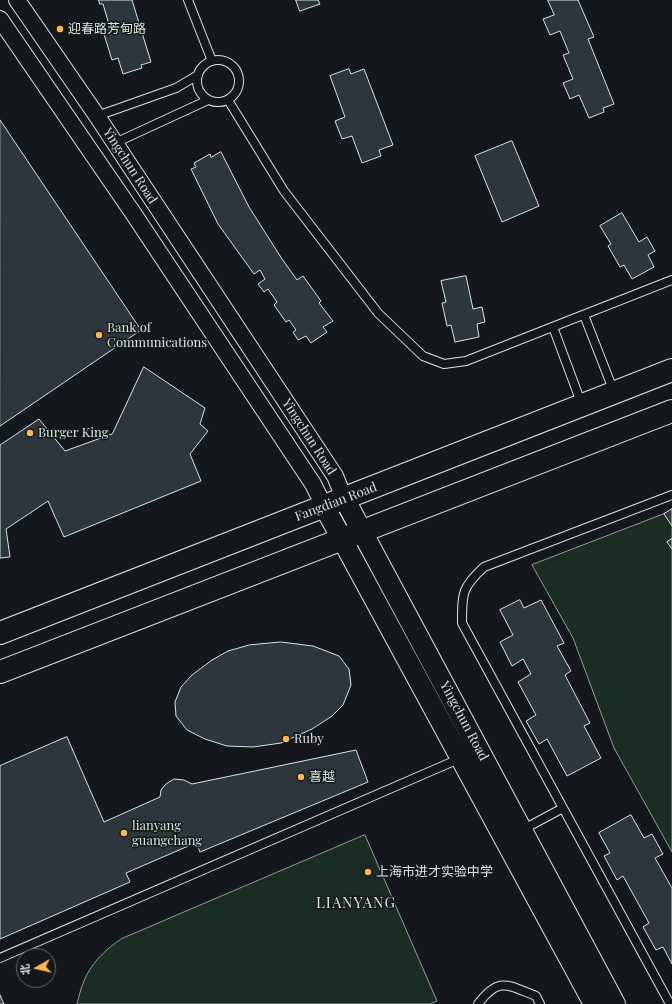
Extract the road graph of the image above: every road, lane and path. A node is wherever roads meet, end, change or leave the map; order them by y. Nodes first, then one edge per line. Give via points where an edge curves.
1 (17, 0) edge
2 (188, 0) edge
3 (0, 19) edge
4 (212, 60) junction
5 (198, 75) junction
6 (208, 100) junction
7 (228, 100) junction
8 (97, 116) junction
9 (115, 143) junction
10 (672, 280) edge
11 (584, 315) junction
12 (553, 327) junction
13 (672, 370) edge
14 (614, 393) junction
15 (582, 405) junction
16 (672, 411) edge
17 (672, 495) edge
18 (344, 498) junction
19 (324, 506) junction
20 (362, 531) junction
21 (342, 539) junction
22 (0, 633) edge
23 (0, 672) edge
24 (461, 758) junction
25 (563, 808) junction
26 (522, 830) junction
27 (0, 958) edge
28 (478, 1004) edge
29 (540, 1004) edge
30 (594, 1004) edge
31 (615, 1004) edge
32 (670, 1004) edge

1 - 8 street, Yingchun Road
2 - 4 lane
3 - 19 street, Yingchun Road via 186,292 313,484
4 - 5 lane
4 - 7 lane via 226,61 237,71 240,85 233,97
5 - 6 lane via 199,90
5 - 8 lane via 176,88
6 - 7 lane
6 - 9 lane
7 - 12 lane via 294,204 378,313 423,356 444,364 466,361
8 - 9 street, Yingchun Road
9 - 18 street, Yingchun Road via 335,476
10 - 11 lane
11 - 12 lane
11 - 14 lane
12 - 15 lane
13 - 14 main road, Fangdian Road
14 - 15 main road, Fangdian Road
15 - 18 main road, Fangdian Road
16 - 20 main road
17 - 25 lane via 484,567 468,582 462,601 462,623
18 - 19 main road, Fangdian Road
18 - 20 street, Yingchun Road
19 - 21 street, Yingchun Road
19 - 22 main road, Fangdian Road
20 - 21 main road
20 - 26 street, Yingchun Road
21 - 23 main road
21 - 24 street, Yingchun Road
24 - 27 lane
24 - 30 street, Yingchun Road
25 - 26 lane
25 - 32 lane
26 - 31 street, Yingchun Road
28 - 29 lane via 496,985 508,985 536,996

